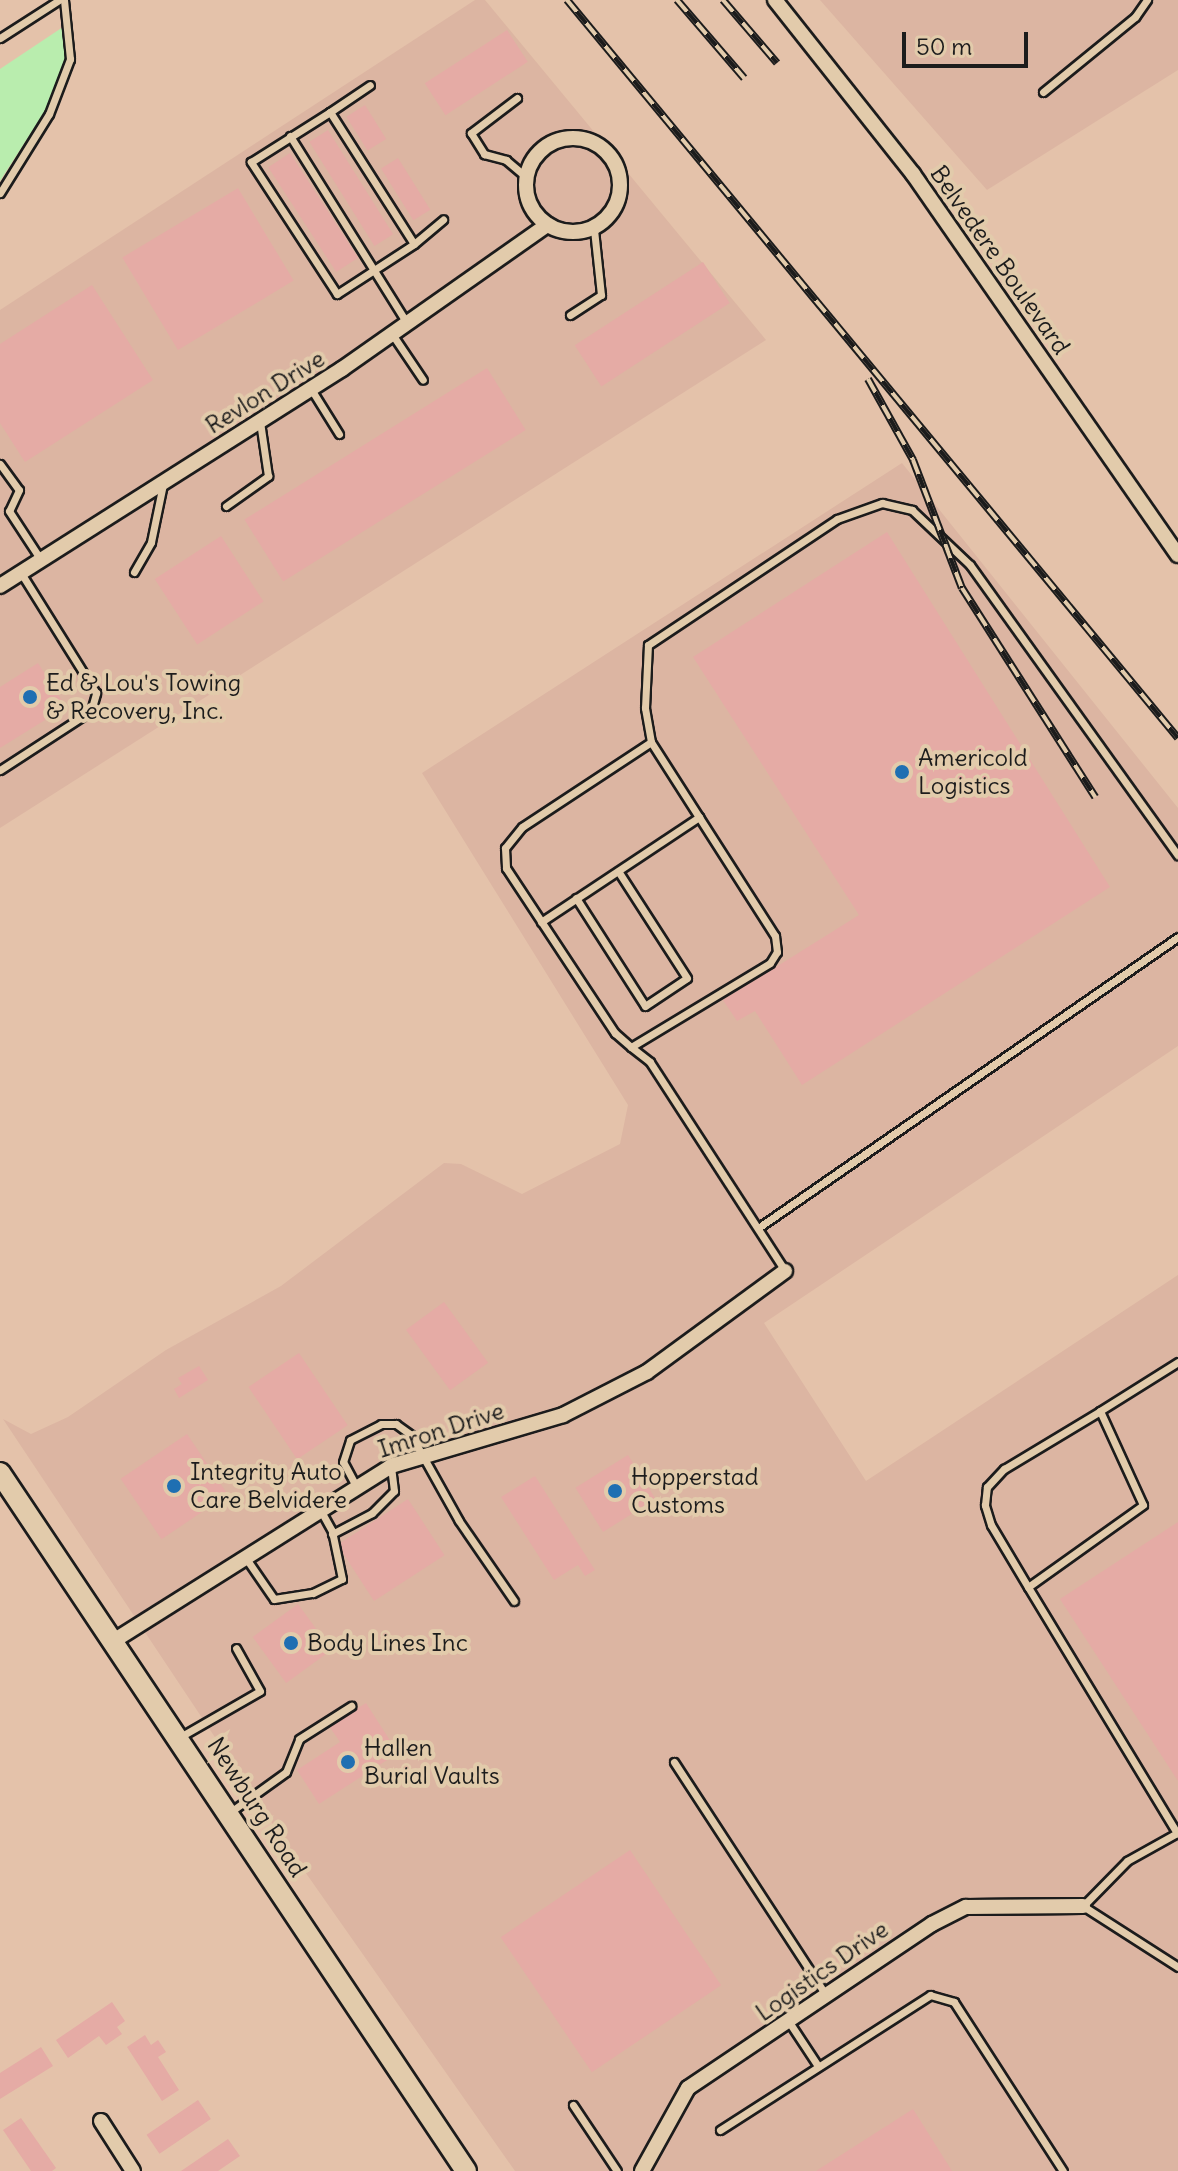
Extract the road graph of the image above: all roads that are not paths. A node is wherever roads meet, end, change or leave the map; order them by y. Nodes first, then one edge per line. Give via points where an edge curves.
1 (61, 0) edge
2 (775, 0) edge
3 (1147, 0) edge
4 (0, 38) edge
5 (370, 85) dead end
6 (1043, 92) dead end
7 (517, 98) dead end
8 (330, 112) junction
9 (290, 136) junction
10 (526, 177) junction
11 (0, 193) edge
12 (443, 220) dead end
13 (547, 225) junction
14 (594, 229) junction
15 (414, 244) junction
16 (373, 270) junction
17 (570, 315) dead end
18 (407, 323) junction
19 (392, 334) junction
20 (423, 380) dead end
21 (311, 389) junction
22 (260, 421) junction
23 (339, 434) dead end
24 (0, 464) edge
25 (163, 483) junction
26 (226, 506) dead end
27 (1178, 555) edge
28 (41, 560) junction
29 (134, 572) dead end
30 (21, 573) junction
31 (0, 586) edge
32 (651, 742) junction
33 (0, 770) edge
34 (699, 817) junction
35 (1178, 855) edge
36 (618, 871) junction
37 (576, 898) junction
38 (541, 922) junction
39 (1178, 937) edge
40 (631, 1047) junction
41 (758, 1228) junction
42 (785, 1271) joint
43 (1178, 1362) edge
44 (1100, 1411) junction
45 (423, 1454) junction
46 (391, 1466) junction
47 (0, 1473) edge
48 (356, 1486) junction
49 (319, 1508) junction
50 (332, 1534) junction
51 (244, 1555) junction
52 (1028, 1587) junction
53 (514, 1601) dead end
54 (115, 1640) junction
55 (236, 1648) dead end
56 (351, 1706) dead end
57 (180, 1737) junction
58 (674, 1762) dead end
59 (229, 1813) junction
60 (1178, 1834) edge
61 (1083, 1906) junction
62 (1178, 1967) edge
63 (824, 1992) junction
64 (789, 2022) junction
65 (818, 2066) junction
66 (573, 2105) dead end
67 (101, 2121) dead end
68 (720, 2130) dead end
69 (133, 2171) edge
70 (466, 2171) edge
71 (617, 2171) edge
72 (642, 2171) edge
73 (1063, 2171) edge

1 - 4 lane
1 - 11 lane via 70,59 49,114
2 - 27 street, Belvedere Boulevard via 913,174
3 - 6 lane via 1135,17
5 - 8 lane
7 - 10 lane via 471,133 484,154 506,160
8 - 9 lane
8 - 15 lane
9 - 16 lane
9 - 16 lane via 251,162 337,294
10 - 13 street via 529,204
10 - 14 street via 539,152 562,139 602,147 621,184 614,210
12 - 15 lane
13 - 14 street via 578,233
13 - 18 street, Revlon Drive
14 - 17 lane via 601,295
15 - 16 lane
16 - 18 lane
18 - 19 street, Revlon Drive
19 - 20 lane
19 - 21 street, Revlon Drive
21 - 22 street, Revlon Drive
21 - 23 lane
22 - 25 street, Revlon Drive
22 - 26 lane via 268,476
24 - 28 lane via 19,490 9,511
25 - 28 street, Revlon Drive
25 - 29 lane via 151,542
28 - 30 street, Revlon Drive
30 - 31 street, Revlon Drive
30 - 33 lane via 96,693 91,711
32 - 34 lane
32 - 35 lane via 645,708 648,645 837,519 882,503 912,510 970,565
32 - 38 lane via 522,827 505,848 506,868
34 - 36 lane
34 - 40 lane via 775,936 777,952 770,963
36 - 37 lane
36 - 37 lane via 687,978 645,1006
37 - 38 lane
38 - 40 lane via 615,1033
39 - 41 lane
40 - 41 lane via 650,1062
41 - 42 lane
42 - 45 street, Imron Drive via 647,1372 563,1415
43 - 44 lane
44 - 52 lane via 1143,1505
44 - 52 lane via 1004,1469 987,1487 991,1525
45 - 46 street, Imron Drive
45 - 48 lane via 396,1424 381,1424 350,1440 343,1452
45 - 53 lane via 459,1521
46 - 48 street, Imron Drive
46 - 50 lane via 394,1491 372,1513
47 - 54 main road, Newburg Road
48 - 49 street, Imron Drive
49 - 50 lane
49 - 51 street, Imron Drive
50 - 51 lane via 342,1579 313,1593 274,1599
51 - 54 street, Imron Drive
52 - 60 lane
54 - 57 main road, Newburg Road
55 - 57 lane via 260,1691
56 - 59 lane via 299,1739 286,1772
57 - 59 main road, Newburg Road
58 - 63 lane
59 - 70 main road, Newburg Road
60 - 61 lane via 1127,1861
61 - 62 lane
61 - 63 street, Logistics Drive via 966,1907
63 - 64 street, Logistics Drive
64 - 65 lane
64 - 72 street, Logistics Drive via 688,2088
65 - 68 lane
65 - 73 lane via 930,1995 954,2002
66 - 71 lane
67 - 69 street

